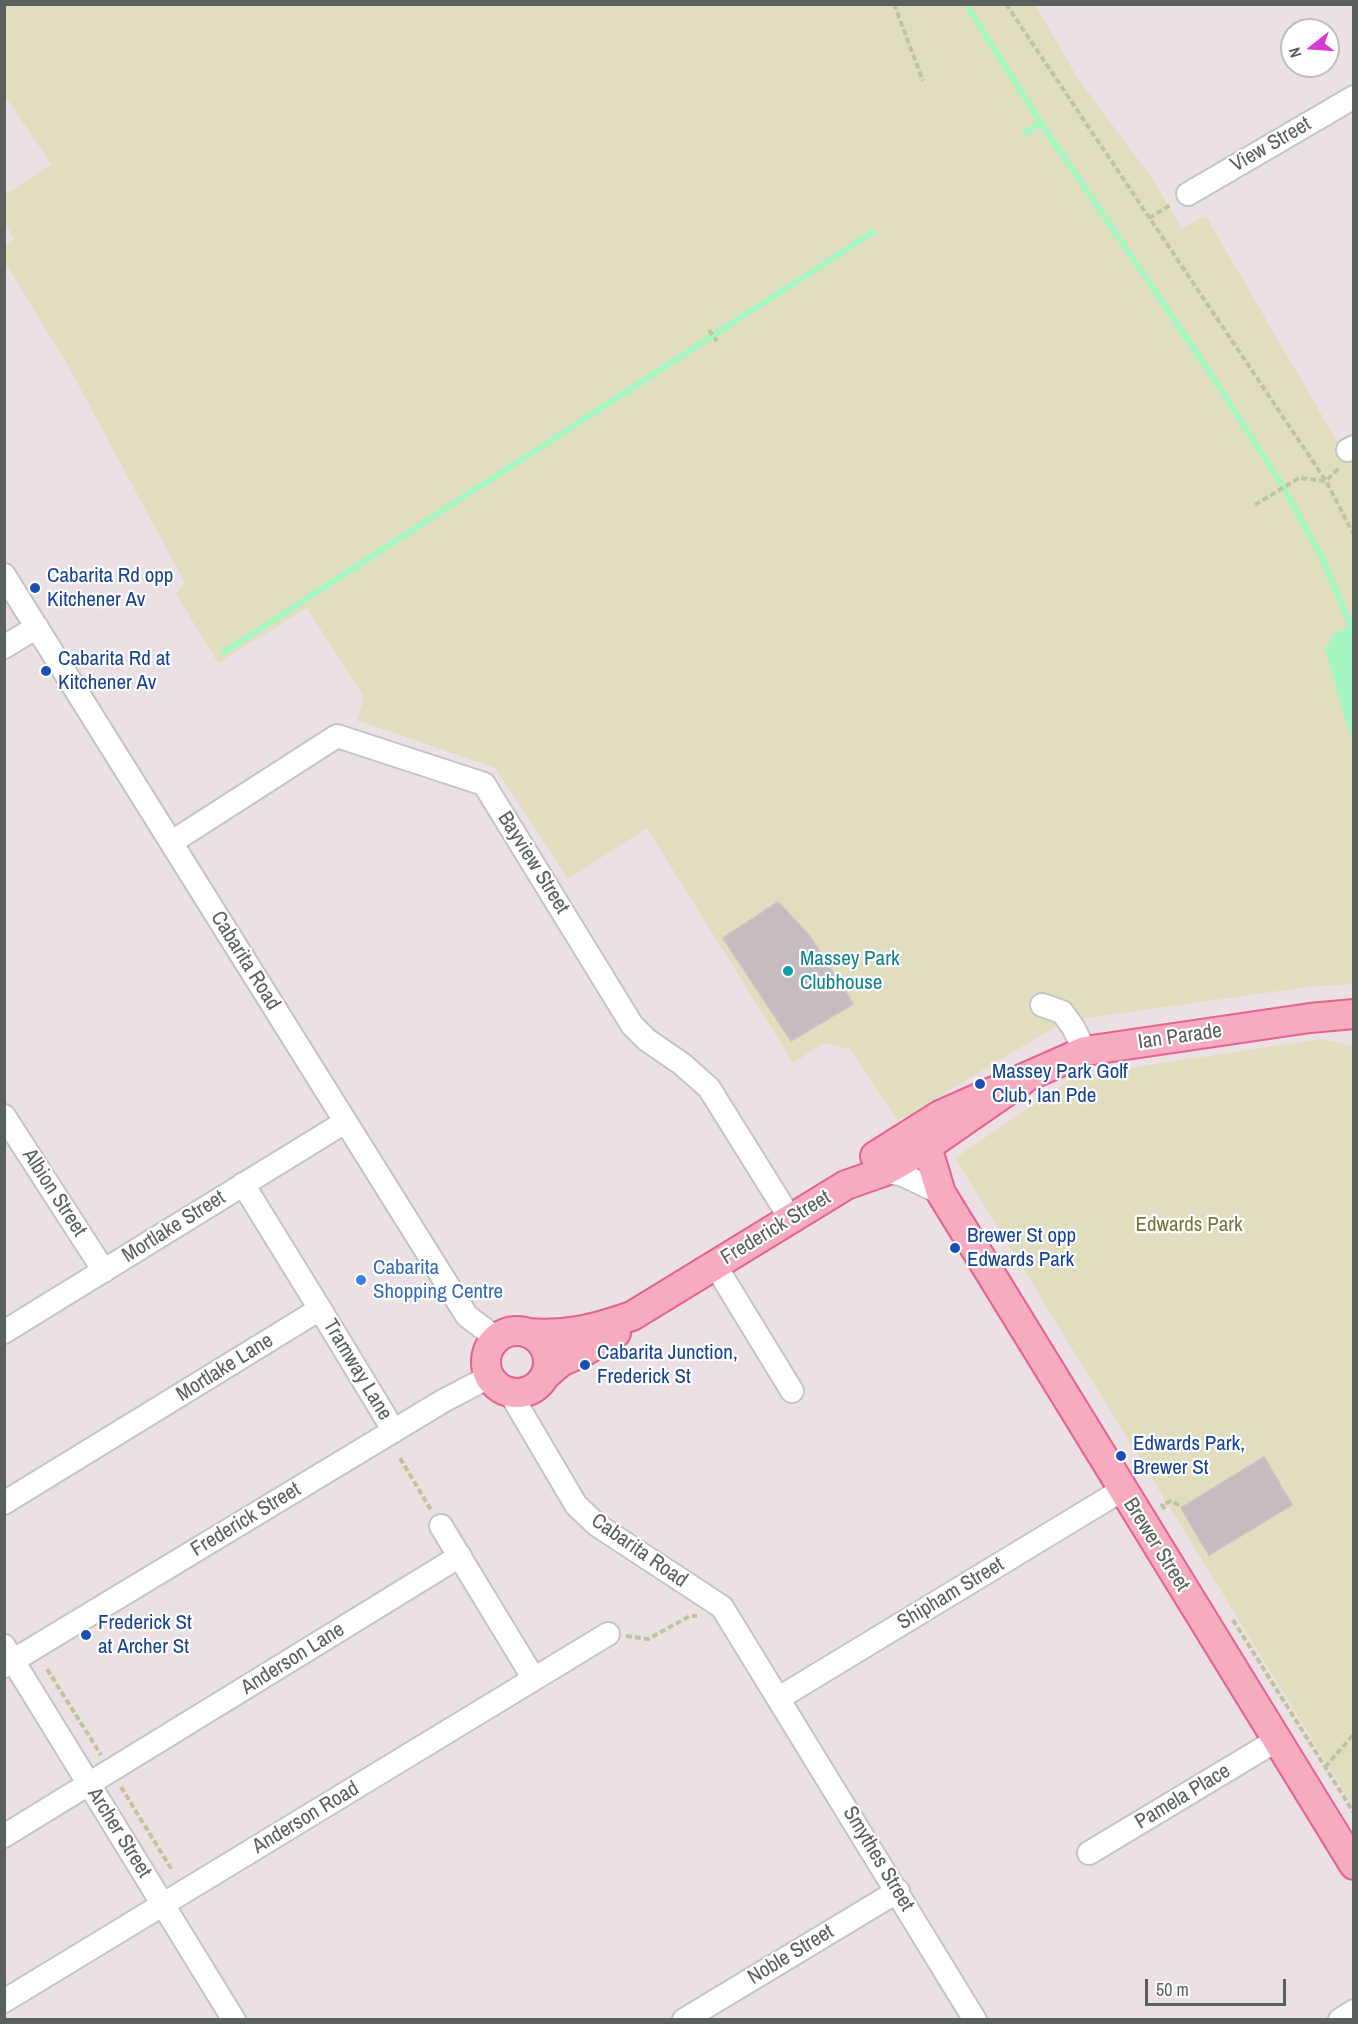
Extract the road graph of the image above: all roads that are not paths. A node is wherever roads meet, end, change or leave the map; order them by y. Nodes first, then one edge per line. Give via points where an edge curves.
1 (1353, 97) edge
2 (1188, 194) road end
3 (4, 576) edge
4 (37, 627) junction
5 (4, 647) edge
6 (172, 842) junction
7 (1042, 1005) dead end
8 (1350, 1016) edge
9 (1085, 1050) junction
10 (4, 1116) edge
11 (345, 1122) junction
12 (905, 1154) junction
13 (243, 1184) junction
14 (846, 1185) joint
15 (790, 1218) junction
16 (715, 1265) junction
17 (104, 1270) junction
18 (320, 1309) junction
19 (632, 1316) junction
20 (4, 1332) edge
21 (528, 1333) junction
22 (496, 1338) junction
23 (546, 1375) junction
24 (500, 1385) junction
25 (792, 1391) dead end
26 (394, 1431) junction
27 (1122, 1490) junction
28 (4, 1503) edge
29 (441, 1526) road end
30 (460, 1556) junction
31 (608, 1634) road end
32 (8, 1658) edge
33 (534, 1679) junction
34 (779, 1698) junction
35 (1277, 1740) junction
36 (90, 1785) junction
37 (4, 1836) edge
38 (1350, 1851) edge
39 (1089, 1853) dead end
40 (898, 1891) junction
41 (164, 1905) junction
42 (4, 2001) edge
43 (1353, 2011) edge
44 (234, 2019) edge
45 (684, 2019) edge
46 (975, 2019) edge
47 (1340, 2019) edge

1 - 2 street, View Street
3 - 4 street, Cabarita Road
4 - 5 street
4 - 6 street, Cabarita Road
6 - 11 street, Cabarita Road
6 - 15 street, Bayview Street via 337,736 484,784 632,1025 709,1088
7 - 9 street via 1062,1012
8 - 9 main road, Ian Parade via 1310,1018
9 - 12 main road, Ian Parade via 1023,1080
10 - 17 street, Albion Street
11 - 13 street, Mortlake Street
11 - 22 street, Cabarita Road via 467,1316
12 - 14 main road, Ian Parade via 875,1156
12 - 27 main road, Brewer Street via 929,1153 941,1193
13 - 17 street, Mortlake Street
13 - 18 street
14 - 15 main road, Frederick Street
15 - 16 main road, Frederick Street
16 - 19 main road, Frederick Street
16 - 25 street
17 - 20 street, Mortlake Street
18 - 26 street, Tramway Lane
18 - 28 street, Mortlake Lane
19 - 21 main road, Frederick Street via 575,1333
19 - 23 main road, Frederick Street via 614,1335 561,1362
21 - 22 main road via 511,1331
21 - 23 main road via 537,1338 548,1355
22 - 24 main road via 485,1364
23 - 24 main road via 529,1391
24 - 26 street, Frederick Street via 461,1391
24 - 34 street, Cabarita Road via 576,1505 597,1525 722,1607
26 - 32 street, Frederick Street
27 - 34 street, Shipham Street
27 - 35 main road, Brewer Street
29 - 30 street
30 - 33 street
30 - 36 street, Anderson Lane
31 - 33 street, Anderson Road
32 - 36 street, Archer Street
33 - 41 street, Anderson Road
34 - 40 street, Smythes Street
35 - 38 main road, Brewer Street
35 - 39 street, Pamela Place
36 - 37 street, Anderson Lane
36 - 41 street, Archer Street
40 - 45 street, Noble Street
40 - 46 street, Smythes Street
41 - 42 street, Anderson Road
41 - 44 street, Archer Street
43 - 47 street

